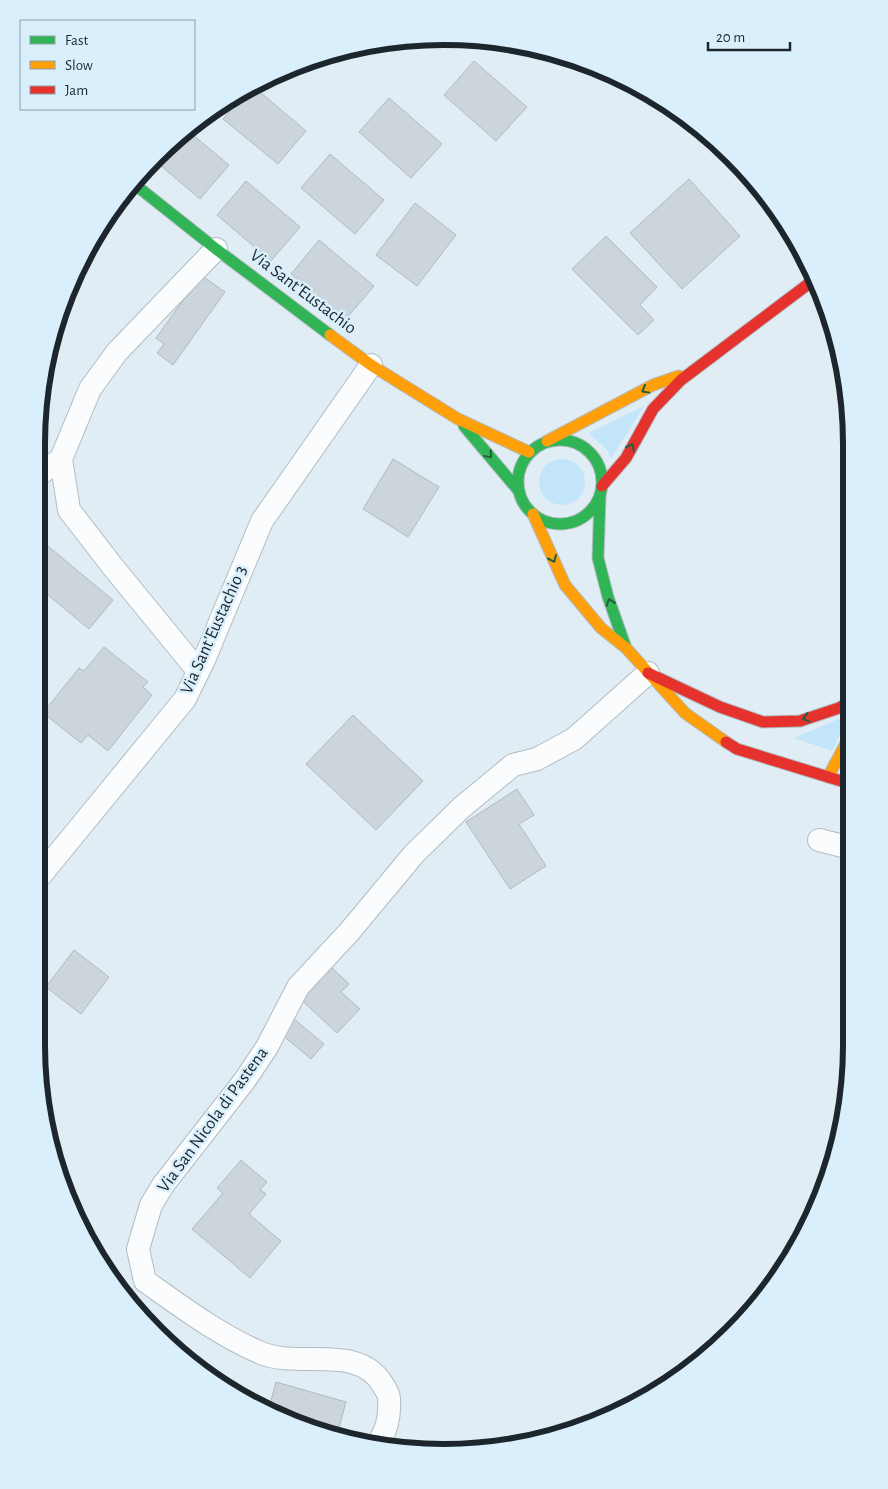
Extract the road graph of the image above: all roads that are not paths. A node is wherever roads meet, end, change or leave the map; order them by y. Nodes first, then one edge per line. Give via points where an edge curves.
1 (139, 187) edge
2 (216, 249) junction
3 (809, 283) edge
4 (371, 365) junction
5 (690, 373) junction
6 (458, 419) junction
7 (534, 449) junction
8 (61, 459) junction
9 (45, 470) edge
10 (519, 491) junction
11 (601, 492) junction
12 (533, 514) junction
13 (626, 648) junction
14 (198, 671) junction
15 (648, 673) junction
16 (843, 706) edge
17 (843, 749) edge
18 (828, 777) junction
19 (843, 781) edge
20 (819, 840) dead end
21 (843, 846) edge
22 (45, 870) edge
23 (381, 1439) edge

1 - 2 main road, Via Sant'Eustachio
2 - 4 main road, Via Sant'Eustachio
2 - 8 street via 117,352 90,389
3 - 5 main road
4 - 6 main road, Via Sant'Eustachio
4 - 14 street, Via Sant'Eustachio 3 via 262,522
5 -> 7 main road via 654,385
11 -> 5 main road via 626,458 653,409
6 - 7 main road, Via Sant'Eustachio
6 -> 10 main road, Via Sant'Eustachio
7 - 10 main road via 518,472
7 - 11 main road via 550,440 564,440 582,446 596,460 602,472
8 - 9 street
8 - 14 street via 69,510
10 - 12 main road, Via Sant'Eustachio via 525,506
11 - 12 main road via 594,507 576,521 554,524
13 -> 11 main road via 598,558
12 -> 13 main road via 565,585 601,628
13 - 15 main road
14 - 22 street, Via Sant'Eustachio 3 via 185,699
16 -> 15 main road via 800,721 763,722 720,707
15 - 18 main road via 685,714 738,749
15 - 23 street, Via San Nicola di Pastena via 574,738 537,759 513,765 461,808 414,854 350,931 298,986 267,1047 249,1074 151,1205 138,1249 145,1281 203,1322 262,1353 295,1360 358,1363 378,1377 389,1394 390,1416
17 - 18 main road
18 - 19 main road
20 - 21 street

